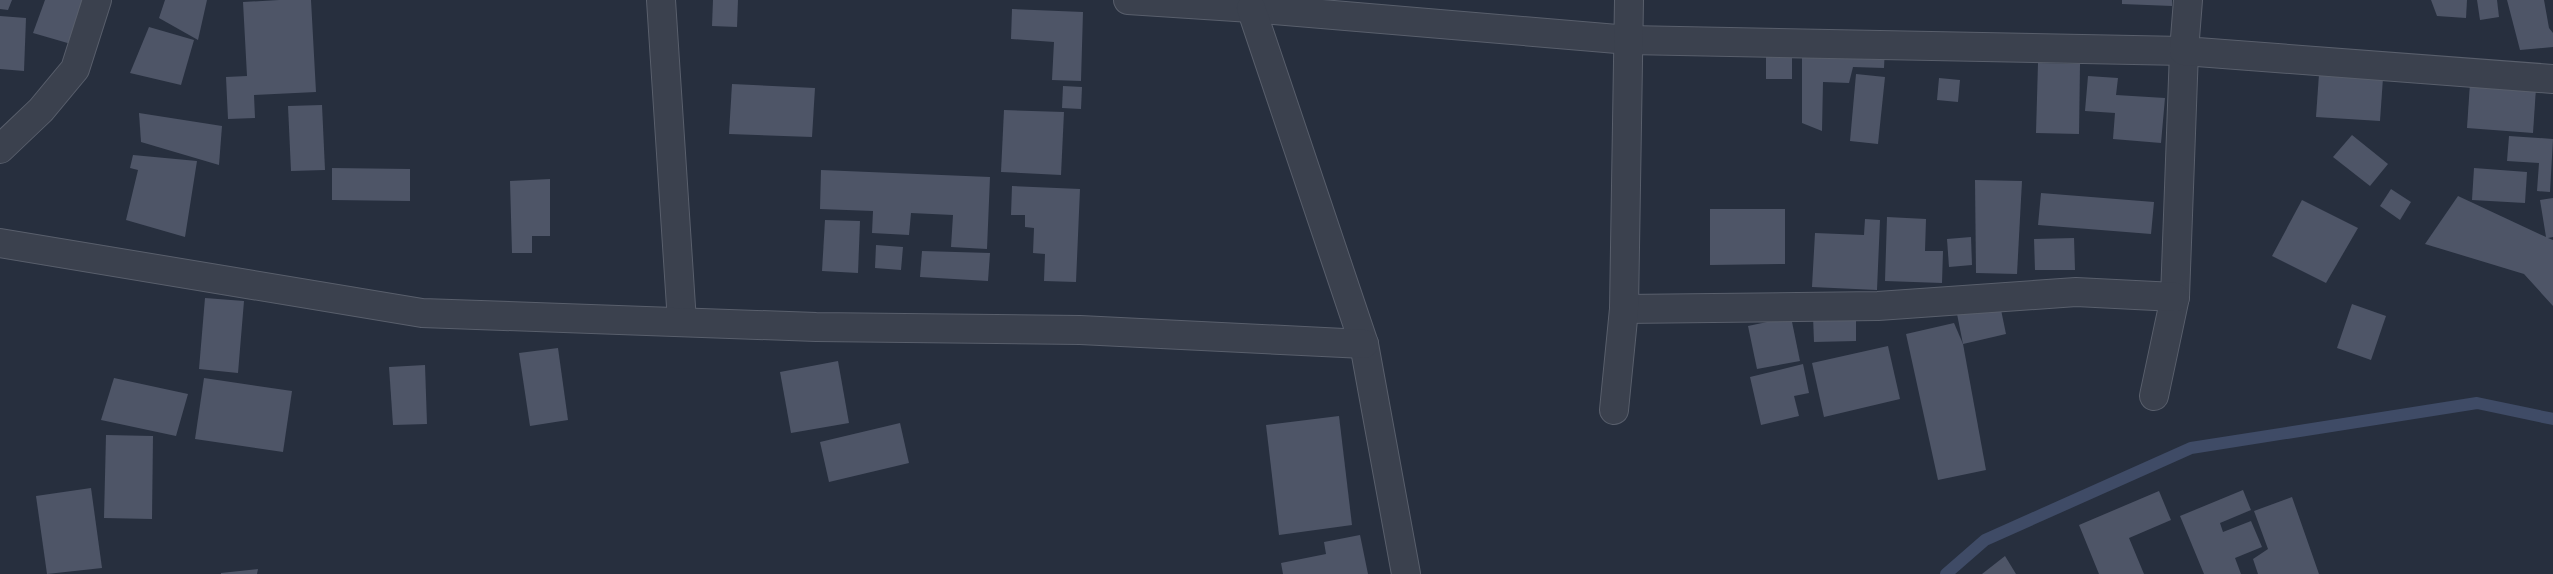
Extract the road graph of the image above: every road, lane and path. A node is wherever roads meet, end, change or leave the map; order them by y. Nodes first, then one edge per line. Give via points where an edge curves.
1 (97, 0) edge
2 (661, 0) edge
3 (1128, 0) edge
4 (1629, 0) edge
5 (2188, 0) edge
6 (1251, 8) junction
7 (1629, 40) junction
8 (2184, 51) junction
9 (2553, 79) edge
10 (0, 149) edge
11 (0, 243) edge
12 (2175, 297) junction
13 (1624, 309) junction
14 (682, 322) junction
15 (1364, 344) junction
16 (2154, 396) dead end
17 (1614, 410) dead end
18 (1406, 574) edge

1 - 10 street via 75,69 42,110
2 - 14 street
3 - 6 street
4 - 7 street
5 - 8 street
6 - 7 street
6 - 15 street
7 - 8 street
7 - 13 street
8 - 9 street
8 - 12 street
11 - 14 street via 422,313
12 - 13 street via 2076,292 1878,306
12 - 16 street
13 - 17 street
14 - 15 street via 1080,330
15 - 18 street

